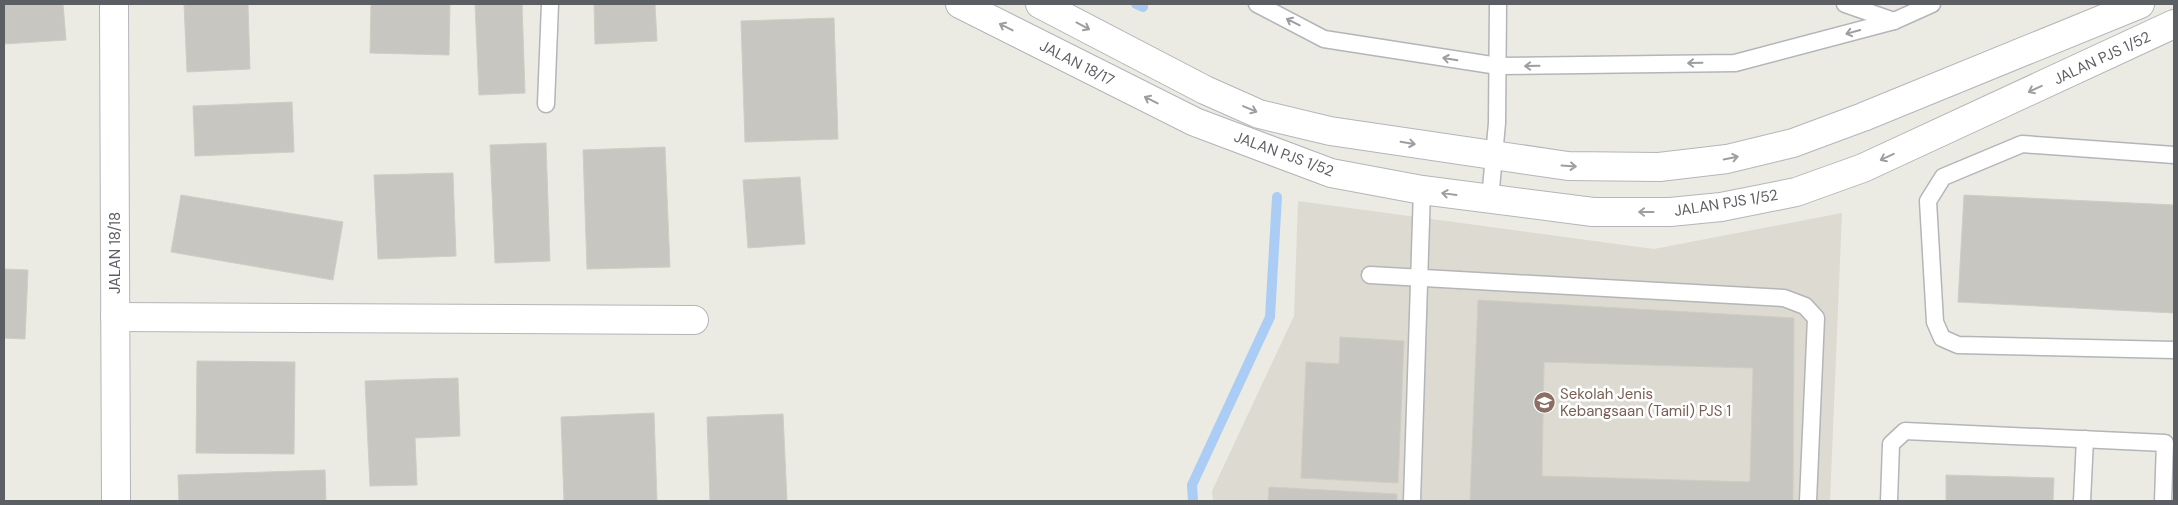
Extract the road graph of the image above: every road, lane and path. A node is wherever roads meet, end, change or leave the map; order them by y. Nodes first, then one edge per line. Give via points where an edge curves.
1 (114, 4) edge
2 (550, 4) edge
3 (960, 4) edge
4 (1040, 4) edge
5 (1257, 4) edge
6 (1498, 4) edge
7 (1845, 4) edge
8 (1932, 4) edge
9 (2140, 4) edge
10 (1894, 21) junction
11 (2174, 24) edge
12 (1498, 66) junction
13 (1205, 90) junction
14 (546, 104) dead end
15 (1195, 122) junction
16 (2174, 155) edge
17 (1494, 156) junction
18 (1422, 190) junction
19 (1490, 199) junction
20 (1370, 275) dead end
21 (1419, 278) junction
22 (115, 317) junction
23 (694, 320) dead end
24 (2174, 350) edge
25 (2085, 439) junction
26 (2170, 443) edge
27 (116, 501) edge
28 (1412, 501) edge
29 (1808, 501) edge
30 (1889, 501) edge
31 (2082, 501) edge
32 (2163, 501) edge

1 - 22 street, JALAN 18/18
2 - 14 lane
15 -> 3 street, JALAN 18/17
4 -> 13 street, JALAN PJS 1/52
12 -> 5 lane via 1324,39
6 - 12 lane
7 - 10 lane
8 - 10 lane
17 -> 9 street, JALAN PJS 1/52 via 1568,166 1659,168 1728,159 1793,143 1863,117
10 -> 12 lane via 1735,63
11 -> 19 street, JALAN PJS 1/52 via 1863,168 1796,192 1721,207 1670,212 1593,212
12 - 17 lane
13 - 15 street
13 -> 17 street, JALAN PJS 1/52 via 1259,114 1330,131
15 - 18 street, JALAN PJS 1/52 via 1331,173
16 - 24 lane via 2022,144 1943,177 1928,201 1935,322 1942,338 1958,345
17 - 19 lane
19 -> 18 street, JALAN PJS 1/52
18 - 21 lane
20 - 21 lane
21 - 28 lane
21 - 29 lane via 1784,298 1805,306 1816,318
22 - 23 street
22 - 27 street, JALAN 18/18
25 - 26 lane
25 - 30 lane via 1905,431 1891,444
25 - 31 lane
26 - 32 lane

